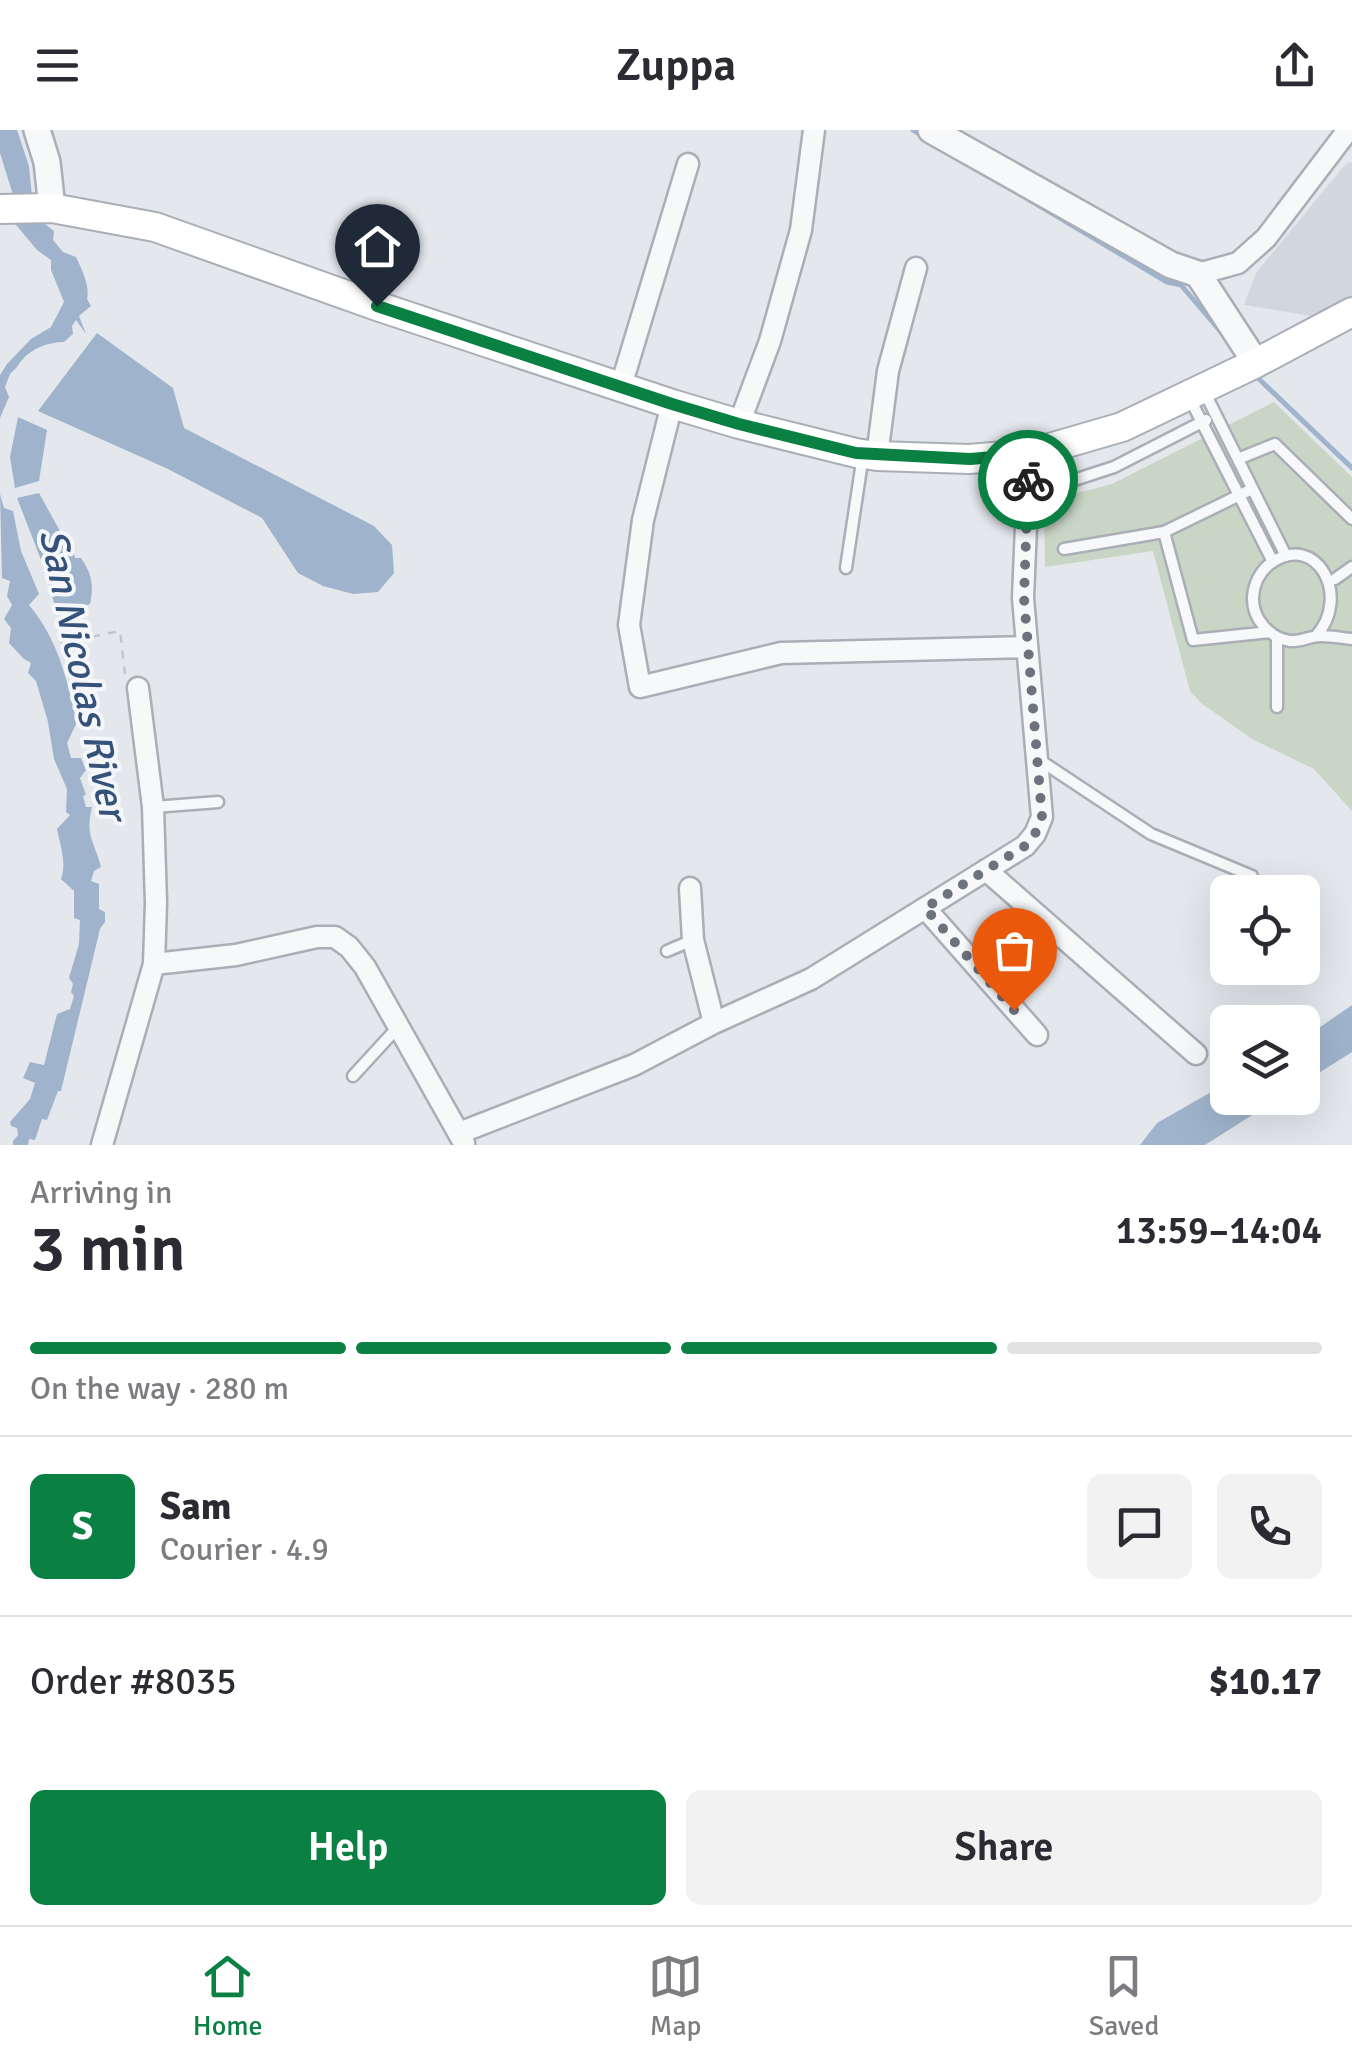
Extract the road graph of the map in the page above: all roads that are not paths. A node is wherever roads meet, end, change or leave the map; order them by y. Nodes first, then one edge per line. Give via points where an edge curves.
1 (37, 130) edge
2 (814, 130) edge
3 (932, 130) edge
4 (1348, 130) edge
5 (688, 164) dead end
6 (46, 207) junction
7 (1, 209) edge
8 (916, 268) dead end
9 (1198, 274) junction
10 (1352, 312) edge
11 (1256, 363) junction
12 (621, 386) junction
13 (1202, 400) junction
14 (672, 404) junction
15 (1201, 422) junction
16 (739, 424) junction
17 (1029, 454) junction
18 (870, 455) junction
19 (1238, 459) junction
20 (1068, 482) dead end
21 (1252, 489) junction
22 (1238, 497) junction
23 (1352, 519) edge
24 (1164, 532) junction
25 (1064, 549) dead end
26 (1286, 556) junction
27 (1273, 562) junction
28 (1352, 567) edge
29 (846, 568) dead end
30 (1335, 579) junction
31 (1273, 634) junction
32 (1316, 636) junction
33 (1352, 639) edge
34 (1026, 646) junction
35 (138, 688) road end
36 (1276, 707) dead end
37 (1037, 758) junction
38 (218, 802) dead end
39 (153, 808) junction
40 (986, 870) junction
41 (1250, 875) edge
42 (690, 888) dead end
43 (925, 908) junction
44 (693, 940) junction
45 (667, 951) dead end
46 (154, 964) junction
47 (714, 1024) junction
48 (399, 1027) junction
49 (1036, 1035) dead end
50 (1196, 1054) dead end
51 (352, 1076) dead end
52 (462, 1139) edge
53 (102, 1145) edge

1 - 6 street via 47,162
2 - 16 street via 801,230
3 - 9 street
4 - 9 street via 1266,238 1238,263
5 - 12 street
6 - 7 main road
6 - 12 main road via 155,227
8 - 18 street
9 - 11 street
10 - 11 main road
11 - 13 main road
12 - 14 main road
13 - 15 lane
13 - 15 lane
13 - 17 main road
13 - 19 lane
14 - 16 main road
14 - 34 street via 643,520 630,625 640,687 782,653
15 - 20 lane via 1114,467
15 - 22 lane
16 - 18 main road
17 - 18 main road
17 - 34 street
18 - 29 lane
19 - 21 lane
19 - 23 lane via 1275,444
21 - 22 lane
21 - 26 lane
22 - 24 lane
22 - 27 lane
24 - 25 lane
24 - 31 lane via 1193,640
26 - 27 lane
26 - 30 lane via 1314,559
27 - 31 lane via 1253,596 1260,622
28 - 30 lane
30 - 32 lane via 1339,605
31 - 32 lane via 1290,640
31 - 36 lane
32 - 33 lane
34 - 37 street
35 - 39 street
37 - 40 street via 1042,817 1035,834
37 - 41 lane via 1152,834
38 - 39 lane
39 - 46 street
40 - 43 street
40 - 50 street
42 - 44 street
43 - 47 street via 811,979
43 - 49 street
44 - 45 lane
44 - 47 street
46 - 48 street via 335,937 365,967
46 - 53 street
47 - 52 street
48 - 51 lane
48 - 52 street

